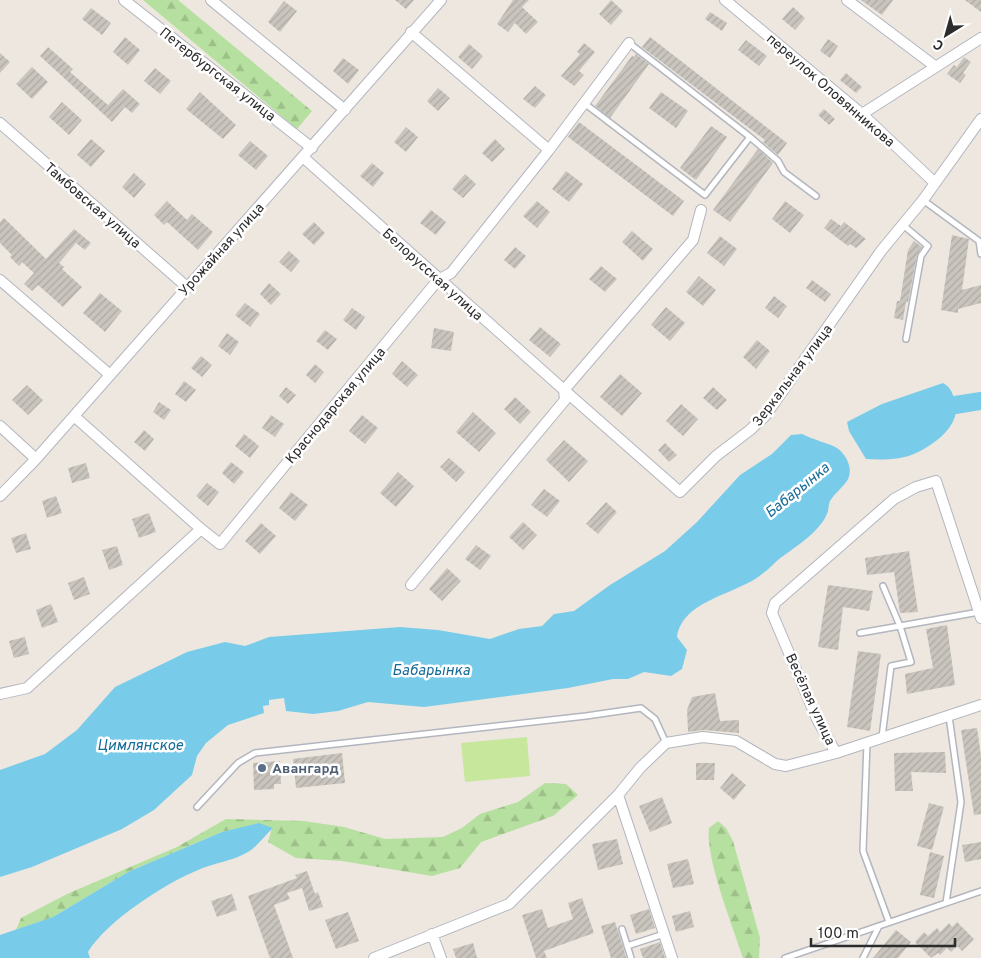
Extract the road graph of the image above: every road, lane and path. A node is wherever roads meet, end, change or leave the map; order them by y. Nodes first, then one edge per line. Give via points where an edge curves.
1 (124, 0) edge
2 (211, 0) edge
3 (441, 0) edge
4 (725, 0) edge
5 (849, 1) edge
6 (411, 32) junction
7 (981, 38) edge
8 (629, 43) joint
9 (936, 67) junction
10 (584, 103) junction
11 (345, 110) junction
12 (862, 114) junction
13 (981, 119) edge
14 (0, 123) edge
15 (750, 137) junction
16 (312, 148) junction
17 (548, 150) junction
18 (304, 158) junction
19 (935, 183) junction
20 (816, 196) dead end
21 (923, 200) junction
22 (702, 210) dead end
23 (902, 225) junction
24 (981, 254) edge
25 (0, 280) edge
26 (438, 280) junction
27 (187, 288) junction
28 (906, 339) dead end
29 (109, 374) junction
30 (564, 390) junction
31 (74, 416) junction
32 (0, 426) edge
33 (36, 459) junction
34 (0, 496) edge
35 (201, 529) junction
36 (411, 586) dead end
37 (883, 586) dead end
38 (980, 615) edge
39 (900, 626) junction
40 (860, 633) dead end
41 (0, 694) edge
42 (981, 705) edge
43 (949, 716) junction
44 (882, 738) junction
45 (666, 743) junction
46 (867, 743) junction
47 (836, 752) junction
48 (618, 795) junction
49 (197, 807) dead end
50 (981, 891) edge
51 (946, 903) junction
52 (889, 922) junction
53 (880, 926) junction
54 (622, 929) dead end
55 (432, 934) junction
56 (664, 934) junction
57 (627, 946) junction
58 (374, 958) edge
59 (440, 958) edge
60 (631, 958) edge
61 (672, 958) edge
62 (785, 958) edge
63 (863, 958) edge

1 - 16 street, Петербургская улица
2 - 11 street
3 - 6 street, Урожайная улица
4 - 12 street, переулок Оловянникова
5 - 9 street
6 - 11 street, Урожайная улица
6 - 17 street
7 - 9 street
8 - 10 street, Краснодарская улица
8 - 15 lane
9 - 12 street
10 - 15 lane via 705,195
10 - 17 street, Краснодарская улица
11 - 16 street, Урожайная улица
12 - 19 street, переулок Оловянникова
13 - 19 street, Зеркальная улица
14 - 27 street, Тамбовская улица
15 - 20 lane via 778,161 784,172
16 - 18 street, Урожайная улица
17 - 26 street, Краснодарская улица via 452,273
18 - 26 street, Белорусская улица
18 - 27 street, Урожайная улица
19 - 21 street, Зеркальная улица
21 - 23 street, Зеркальная улица
21 - 24 lane via 979,241
22 - 30 street via 693,240
23 - 28 lane via 928,246 922,256
23 - 30 street, Зеркальная улица via 765,416 716,456 680,492
25 - 29 street
26 - 30 street, Белорусская улица
26 - 35 street, Краснодарская улица via 220,544
27 - 29 street, Урожайная улица
29 - 31 street, Урожайная улица
30 - 36 street via 565,400
31 - 33 street, Урожайная улица
31 - 35 street
32 - 33 street
33 - 34 street, Урожайная улица
35 - 41 street via 27,688
37 - 39 lane
38 - 39 lane
38 - 47 street, Весёлая улица via 936,482 916,487 894,499 775,603 772,613 776,624 817,720
39 - 40 lane
39 - 44 lane via 911,662 891,666
42 - 43 street
43 - 44 street
43 - 51 lane via 961,802
44 - 46 street
45 - 47 street, Весёлая улица via 703,738 736,742 775,764 786,766
45 - 48 street
45 - 49 lane via 654,719 641,708 255,753 238,763
46 - 47 street
46 - 52 lane via 863,851
48 - 55 street via 509,904
48 - 56 street
50 - 51 lane
51 - 52 lane
52 - 53 lane
53 - 62 lane
53 - 63 lane
54 - 57 lane
55 - 58 street
55 - 59 street
56 - 57 lane
56 - 61 street
57 - 60 lane

